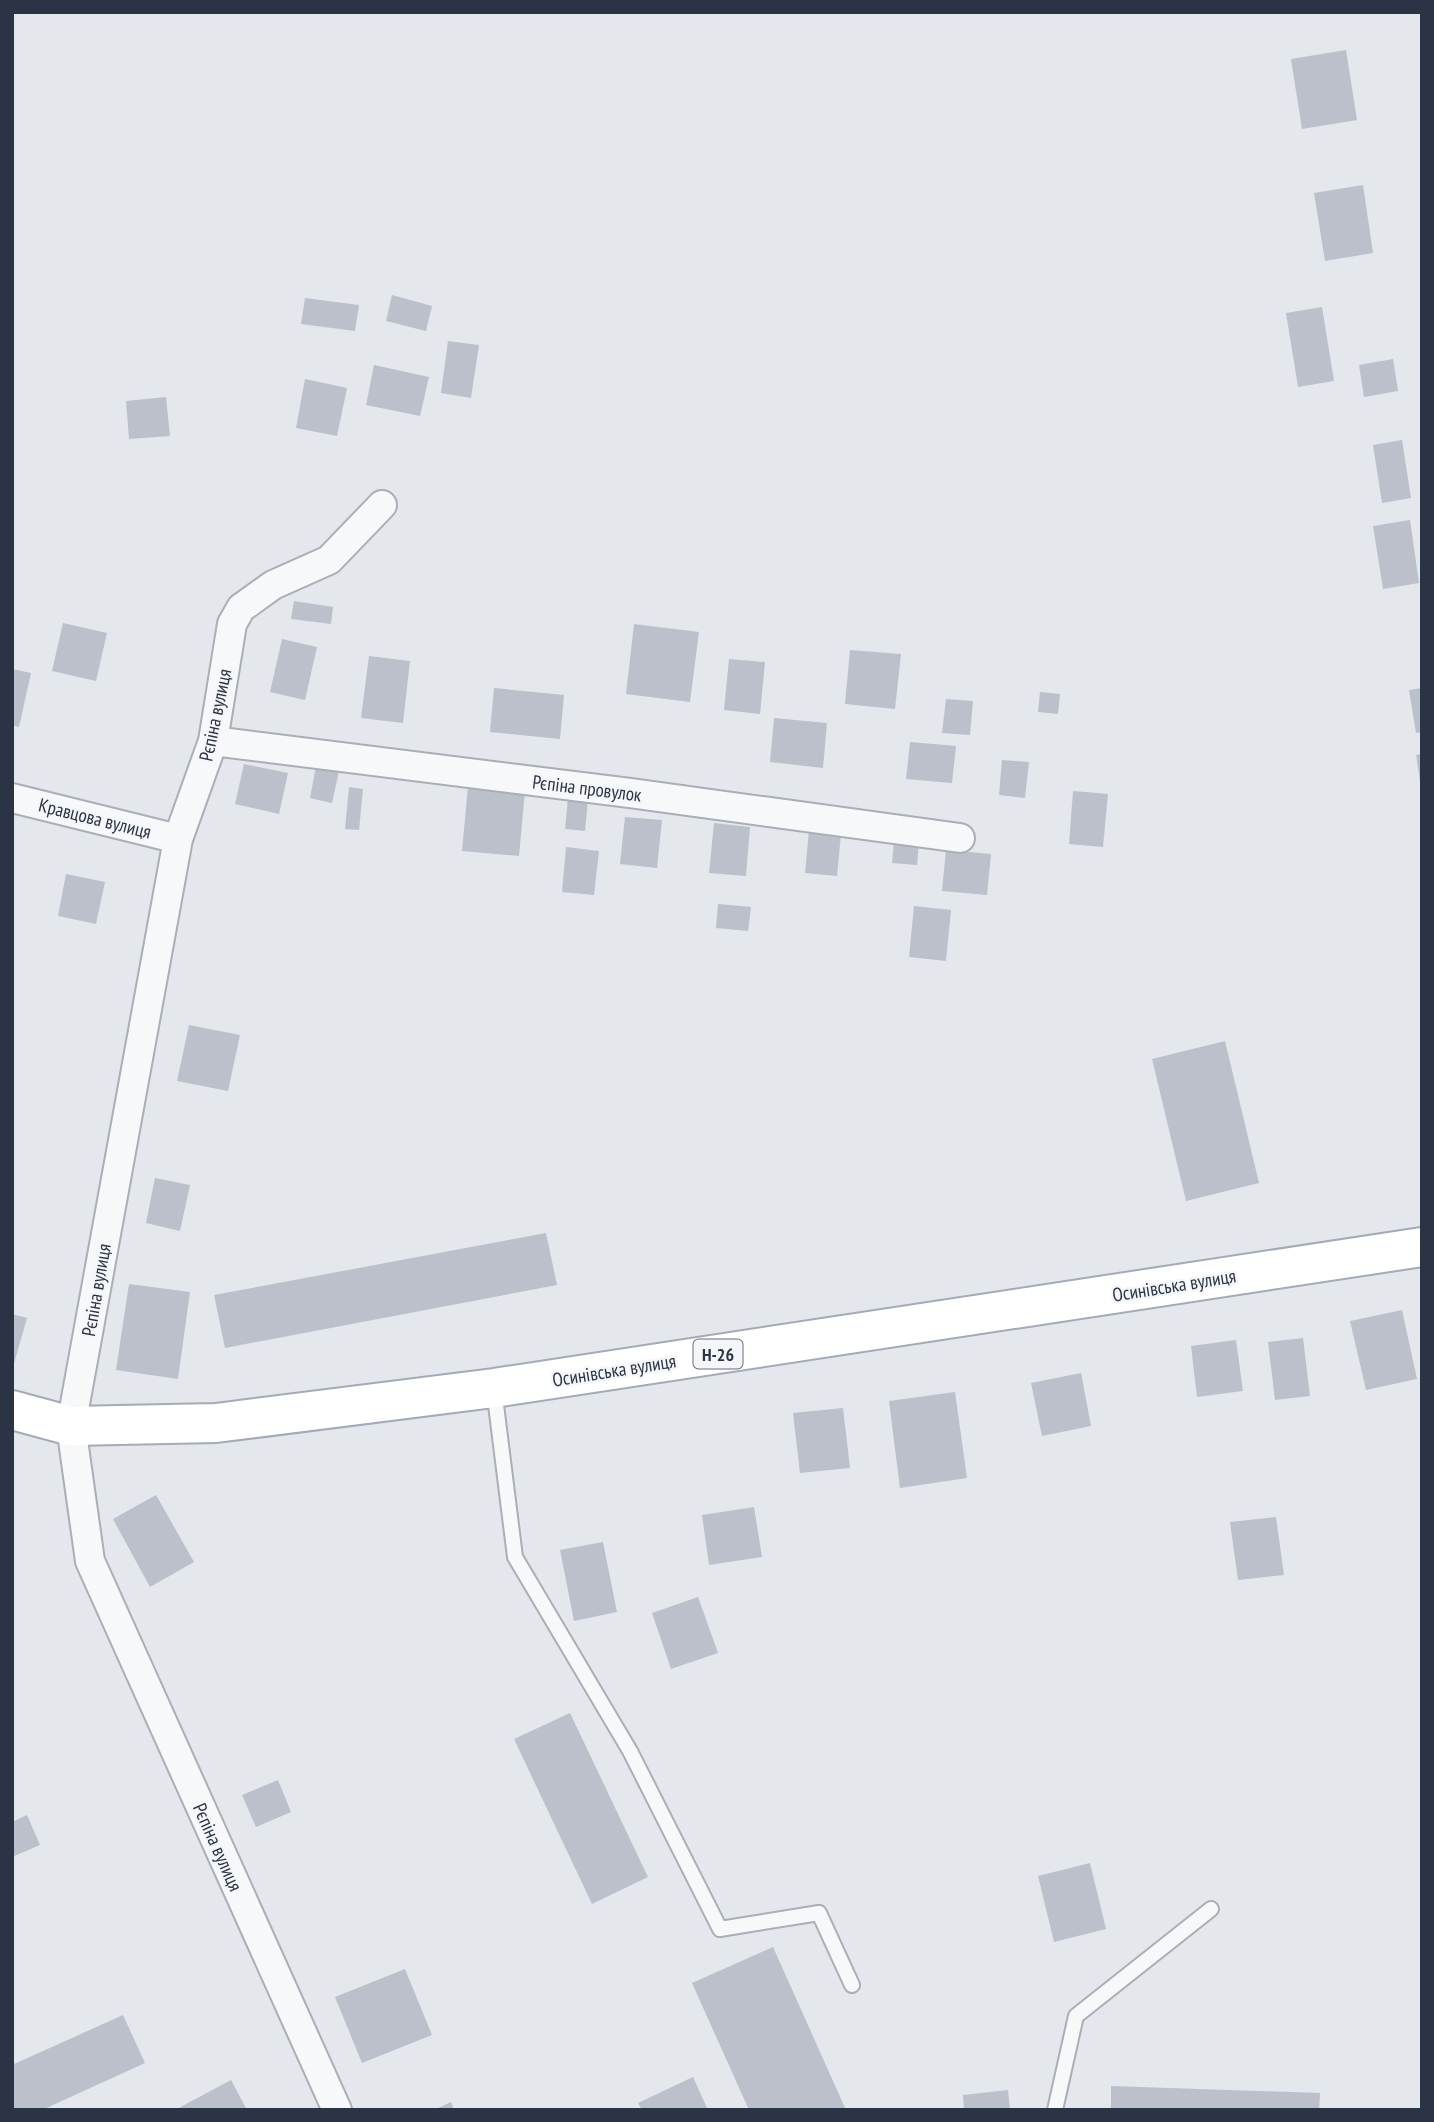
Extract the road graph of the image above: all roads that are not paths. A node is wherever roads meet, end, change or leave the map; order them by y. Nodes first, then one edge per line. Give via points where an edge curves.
1 (383, 505) dead end
2 (213, 741) junction
3 (12, 798) edge
4 (960, 838) dead end
5 (178, 839) junction
6 (1422, 1247) edge
7 (494, 1388) junction
8 (12, 1410) edge
9 (71, 1426) junction
10 (1211, 1909) dead end
11 (852, 1985) dead end
12 (337, 2110) edge
13 (1055, 2110) edge

1 - 2 street, Рєпіна вулиця via 328,560 272,585 241,608 232,625
2 - 4 street, Рєпіна провулок
2 - 5 street, Рєпіна вулиця
3 - 5 street, Кравцова вулиця
5 - 9 street, Рєпіна вулиця
6 - 7 main road, Осинівська вулиця / Н-26
7 - 9 main road, Осинівська вулиця / Н-26 via 216,1423
7 - 11 lane via 515,1557 630,1751 720,1929 819,1913
8 - 9 main road, Осинівська вулиця / Н-26
9 - 12 street, Рєпіна вулиця via 90,1561
10 - 13 lane via 1076,2016

